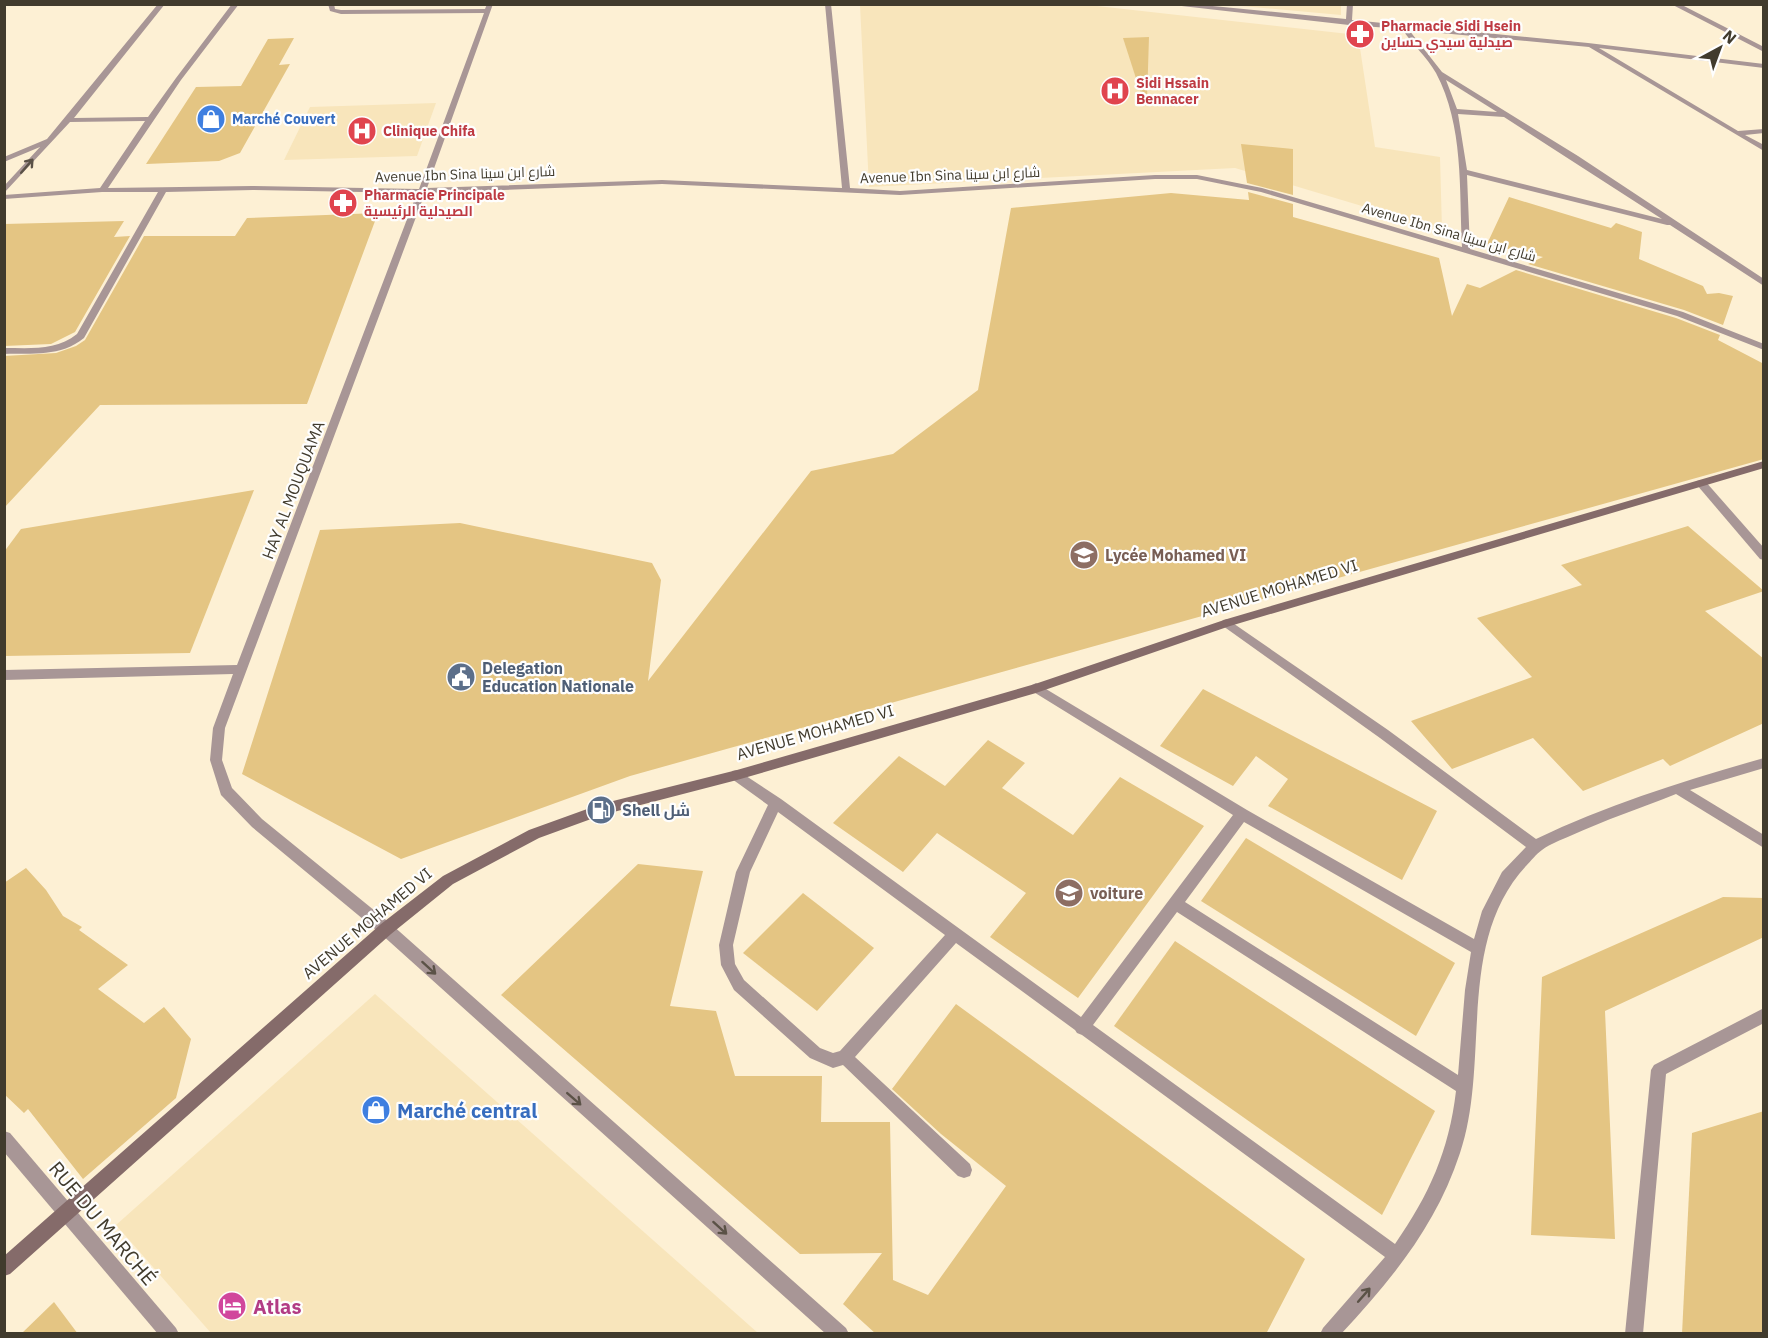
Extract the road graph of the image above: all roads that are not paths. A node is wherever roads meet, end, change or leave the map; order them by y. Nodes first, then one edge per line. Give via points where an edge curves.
1 (162, 4) edge
2 (236, 4) edge
3 (331, 4) edge
4 (828, 4) edge
5 (1167, 4) edge
6 (1350, 4) edge
7 (1674, 4) edge
8 (489, 8) edge
9 (1350, 23) junction
10 (1405, 29) junction
11 (1588, 45) junction
12 (1764, 50) edge
13 (1764, 66) edge
14 (1439, 73) junction
15 (1454, 111) junction
16 (1505, 115) junction
17 (151, 119) junction
18 (68, 120) junction
19 (1764, 130) edge
20 (1738, 133) junction
21 (50, 140) junction
22 (1764, 148) edge
23 (4, 160) edge
24 (1462, 171) junction
25 (102, 190) junction
26 (163, 190) junction
27 (4, 191) edge
28 (421, 191) junction
29 (846, 192) junction
30 (4, 197) edge
31 (1678, 226) junction
32 (1466, 250) junction
33 (1764, 283) edge
34 (1764, 347) edge
35 (4, 351) edge
36 (1764, 464) edge
37 (1701, 483) junction
38 (1764, 556) edge
39 (1227, 623) junction
40 (242, 669) junction
41 (4, 675) edge
42 (1036, 688) junction
43 (1764, 763) edge
44 (737, 775) junction
45 (1677, 788) junction
46 (776, 803) junction
47 (1242, 814) junction
48 (1764, 842) edge
49 (1535, 846) junction
50 (1175, 903) junction
51 (386, 929) junction
52 (954, 934) junction
53 (1477, 948) junction
54 (1764, 1015) edge
55 (1082, 1028) junction
56 (845, 1057) junction
57 (1465, 1088) junction
58 (4, 1139) edge
59 (964, 1170) dead end
60 (66, 1212) junction
61 (1398, 1256) junction
62 (4, 1268) edge
63 (170, 1334) edge
64 (840, 1334) edge
65 (1329, 1334) edge
66 (1634, 1334) edge

1 - 18 street
2 - 17 street
3 - 8 street via 332,10 341,12
4 - 29 street
5 - 9 street
6 - 9 street
7 - 12 street
8 - 28 street, HAY AL MOUQUAMA
9 - 10 street
10 - 11 street
10 - 14 street
11 - 13 street
11 - 20 street
14 - 15 street
14 - 16 street
15 - 16 street
15 - 24 street
16 - 31 street
17 - 18 street
17 - 25 street
18 - 21 street
19 - 20 street
20 - 22 street
21 - 23 street
27 -> 21 street
24 - 31 street
24 - 32 street
25 - 26 street, Avenue Ibn Sina شارع ابن سينا
25 - 30 street, Avenue Ibn Sina شارع ابن سينا
26 - 28 street, Avenue Ibn Sina شارع ابن سينا
26 - 35 street via 75,343 51,349
28 - 29 street, Avenue Ibn Sina شارع ابن سينا via 662,182
28 - 40 street, HAY AL MOUQUAMA
29 - 32 street, Avenue Ibn Sina شارع ابن سينا via 900,193 1197,177 1262,190
31 - 33 street
32 - 34 street, Avenue Ibn Sina شارع ابن سينا via 1680,314
36 - 37 main road, AVENUE MOHAMED VI
37 - 38 street
37 - 39 main road, AVENUE MOHAMED VI
39 - 42 main road, AVENUE MOHAMED VI
39 - 49 street
40 - 41 street
40 - 51 street, HAY AL MOUQUAMA via 219,728 216,760 226,791 257,823
42 - 44 main road, AVENUE MOHAMED VI
42 - 47 street
43 - 45 street
44 - 46 street
44 - 51 main road, AVENUE MOHAMED VI via 601,810 534,834 448,880
45 - 48 street
45 - 49 street
46 - 52 street
46 - 56 street via 742,872 726,945 728,965 739,985 815,1053 833,1061
47 - 50 street
47 - 53 street
49 - 53 street via 1499,886
50 - 55 street
50 - 57 street
51 - 60 main road, AVENUE MOHAMED VI
51 -> 64 street, HAY AL MOUQUAMA
52 - 55 street
52 - 56 street
53 - 57 street
54 - 66 street via 1659,1070
55 - 61 street
56 - 59 street
57 - 61 street via 1453,1152 1436,1192
58 - 60 street, RUE DU MARCHÉ
60 - 62 main road, AVENUE MOHAMED VI
60 - 63 street, RUE DU MARCHÉ
65 -> 61 street

